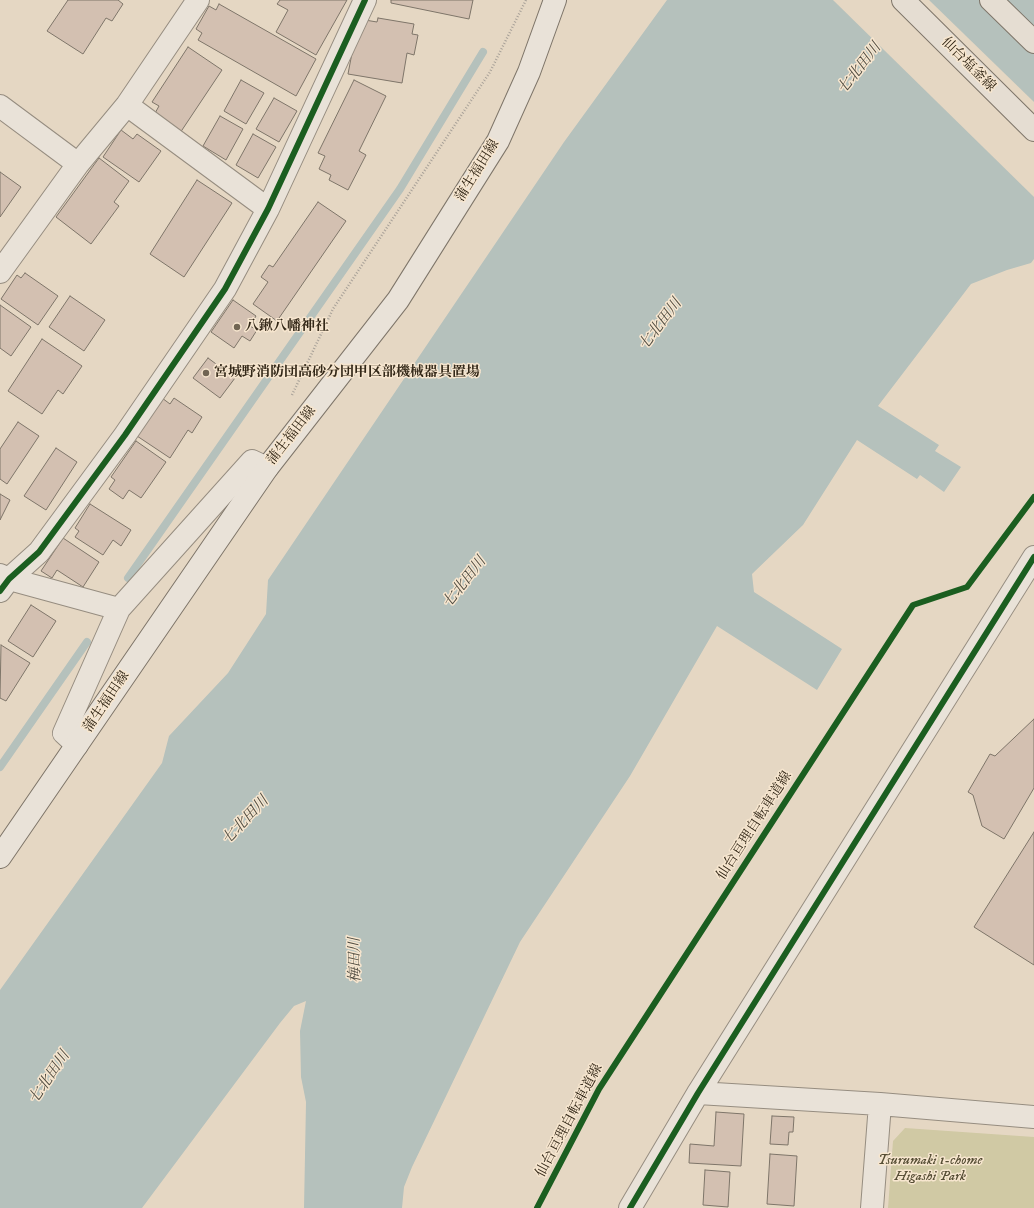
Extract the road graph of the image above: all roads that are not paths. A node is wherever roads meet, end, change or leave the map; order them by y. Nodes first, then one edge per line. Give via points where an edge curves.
1 (198, 0) edge
2 (365, 0) edge
3 (555, 0) edge
4 (903, 0) edge
5 (991, 0) edge
6 (1034, 42) edge
7 (127, 105) junction
8 (0, 106) edge
9 (1034, 130) edge
10 (78, 164) junction
11 (268, 209) junction
12 (0, 272) edge
13 (267, 468) junction
14 (1034, 557) edge
15 (3, 582) edge
16 (119, 609) junction
17 (77, 745) junction
18 (0, 857) edge
19 (698, 1093) junction
20 (880, 1104) junction
21 (1034, 1117) edge
22 (630, 1208) edge
23 (872, 1208) edge

1 - 7 street
2 - 11 street
3 - 13 street, 蒲生福田線 via 529,72 498,141 398,300
4 - 9 main road, 仙台塩釜線
5 - 6 main road
7 - 10 street
7 - 11 street
8 - 10 street
10 - 12 street
11 - 15 street via 225,289 125,435 39,552
13 - 16 street via 252,461
13 - 17 street, 蒲生福田線
14 - 19 street
15 - 16 street
16 - 17 street via 64,733
17 - 18 street, 蒲生福田線
19 - 20 street
19 - 22 street
20 - 21 street
20 - 23 street

